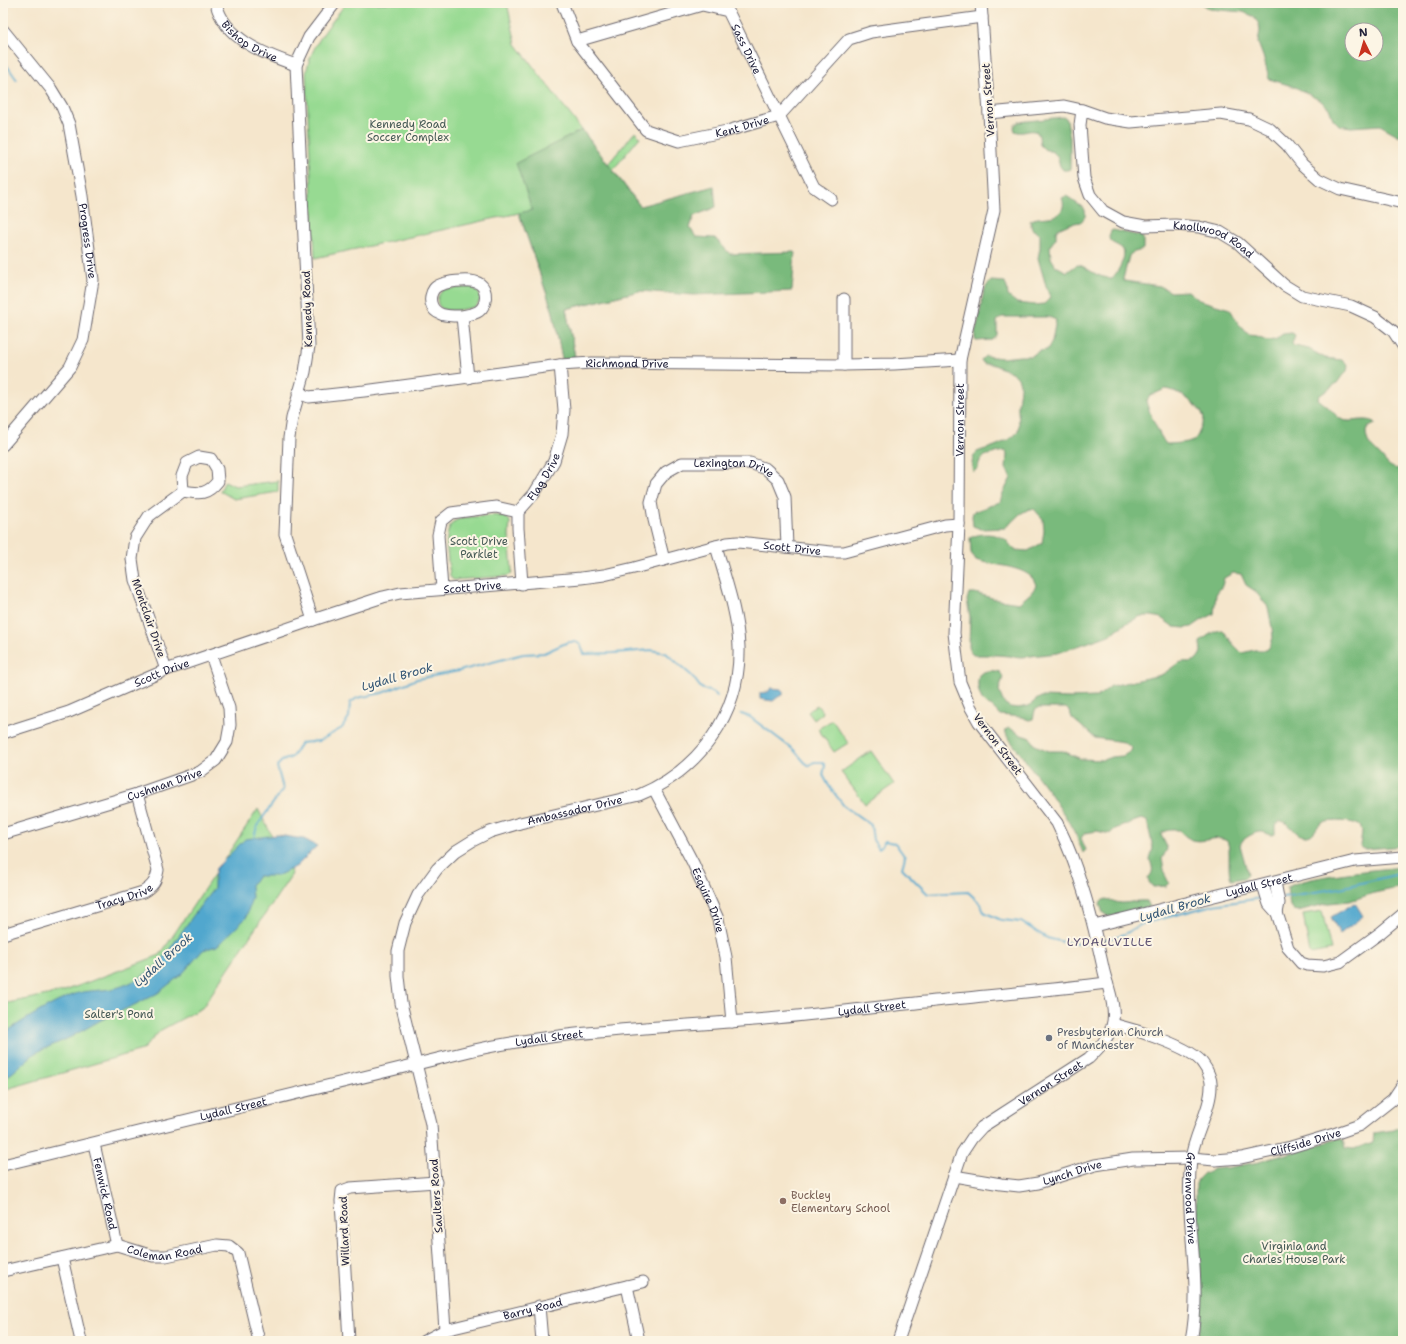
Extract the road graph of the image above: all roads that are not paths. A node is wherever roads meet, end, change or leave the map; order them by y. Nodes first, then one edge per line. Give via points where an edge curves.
1 (216, 3) edge
2 (335, 3) edge
3 (562, 3) edge
4 (981, 3) edge
5 (982, 17) junction
6 (3, 30) edge
7 (577, 41) junction
8 (296, 65) junction
9 (1082, 110) junction
10 (989, 114) junction
11 (779, 116) junction
12 (831, 199) dead end
13 (1403, 203) edge
14 (844, 299) dead end
15 (462, 316) junction
16 (1403, 346) edge
17 (960, 360) junction
18 (844, 365) junction
19 (560, 366) junction
20 (468, 378) junction
21 (298, 393) junction
22 (3, 445) edge
23 (183, 491) dead end
24 (518, 512) junction
25 (959, 524) junction
26 (716, 546) junction
27 (787, 547) junction
28 (664, 560) junction
29 (522, 584) junction
30 (442, 589) junction
31 (314, 620) junction
32 (211, 655) junction
33 (166, 670) junction
34 (3, 733) edge
35 (654, 789) junction
36 (137, 794) junction
37 (3, 834) edge
38 (1403, 857) edge
39 (1275, 882) junction
40 (1263, 885) junction
41 (1274, 902) junction
42 (1403, 914) edge
43 (1094, 926) junction
44 (3, 934) edge
45 (1107, 983) junction
46 (732, 1022) junction
47 (1113, 1024) junction
48 (416, 1064) junction
49 (1403, 1084) edge
50 (94, 1144) junction
51 (1191, 1158) junction
52 (3, 1165) edge
53 (954, 1176) junction
54 (436, 1182) junction
55 (117, 1244) junction
56 (62, 1258) junction
57 (3, 1272) edge
58 (643, 1282) dead end
59 (627, 1286) junction
60 (539, 1306) junction
61 (445, 1330) junction
62 (81, 1341) edge
63 (259, 1341) edge
64 (349, 1341) edge
65 (424, 1341) edge
66 (542, 1341) edge
67 (639, 1341) edge
68 (898, 1341) edge
69 (1191, 1341) edge

1 - 8 street, Bishop Drive via 224,22 237,37 252,47
2 - 8 street, Kennedy Road via 309,37
3 - 7 street, Kent Drive
4 - 5 street, Vernon Street
5 - 10 street, Vernon Street
5 - 11 street, Kent Drive via 871,32 849,39
6 - 22 street, Progress Drive via 51,89 69,124 93,280 84,340 70,367
7 - 11 street, Kent Drive via 646,130 679,141
7 - 11 street, Sass Drive via 702,5 728,11
8 - 21 street, Kennedy Road via 309,346 305,372
9 - 10 street via 1064,106
9 - 13 street via 1105,118 1131,122 1221,114 1249,119 1270,129 1319,179 1340,189
9 - 16 street, Knollwood Road via 1080,126 1084,178 1090,195 1102,211 1123,222 1145,226 1176,225 1220,232 1238,243 1284,285 1302,296 1350,306 1375,317 1392,331
10 - 17 street, Vernon Street via 994,210
11 - 12 street, Sass Drive via 814,187
14 - 18 street
15 - 15 street via 478,312 483,307 486,295 482,285 475,281 460,281 434,288 430,300 436,312
15 - 20 street
17 - 18 street, Richmond Drive
17 - 25 street, Vernon Street
18 - 19 street, Richmond Drive via 629,363
19 - 20 street, Richmond Drive
19 - 24 street, Flag Drive via 564,410 562,434 554,461 534,494
20 - 21 street, Richmond Drive via 309,397
21 - 31 street, Kennedy Road via 289,438 285,534
23 - 33 street, Montclair Drive via 149,516 135,538 132,559 135,580
24 - 29 street
24 - 30 street via 496,507 451,512 441,521 438,535
25 - 27 street, Scott Drive via 945,525 844,552
25 - 43 street, Vernon Street via 954,633 960,682 970,706 990,738 1057,823 1066,842
26 - 27 street, Scott Drive via 738,542
26 - 28 street, Scott Drive
26 - 35 street, Ambassador Drive via 735,617 739,646 733,694 723,721 708,744 688,765
27 - 28 street, Lexington Drive via 785,497 778,480 766,469 750,463 682,463 666,472 656,484 651,502
28 - 29 street, Scott Drive via 604,575
29 - 30 street, Scott Drive
30 - 31 street, Scott Drive via 400,593
31 - 32 street, Scott Drive
32 - 33 street, Scott Drive
32 - 36 street, Cushman Drive via 229,708 227,742 216,760 200,772
33 - 34 street, Scott Drive via 69,712
35 - 46 street, Esquire Drive via 718,919 726,957
35 - 48 street, Ambassador Drive via 624,799 490,832 456,851 437,869 418,895 407,917 398,952 401,1003
36 - 37 street, Cushman Drive
36 - 44 street, Tracy Drive via 158,870 151,888
38 - 39 street, Lydall Street via 1355,862
39 - 40 street, Lydall Street
39 - 41 street
40 - 41 street
40 - 43 street, Lydall Street
41 - 42 street via 1288,948 1301,963 1307,965 1323,966 1340,962
43 - 45 street, Vernon Street
45 - 46 street, Lydall Street
45 - 47 street, Vernon Street via 1112,1002
46 - 48 street, Lydall Street via 548,1037 489,1046
47 - 51 street, Greenwood Drive via 1183,1049 1194,1054 1203,1063 1212,1086
47 - 53 street, Vernon Street via 1101,1046 1090,1058 982,1127 962,1153
48 - 50 street, Lydall Street
48 - 54 street, Saulters Road via 431,1124
49 - 51 street, Cliffside Drive via 1393,1099 1360,1125 1291,1147 1240,1158
50 - 52 street, Lydall Street
50 - 55 street, Fenwick Road
51 - 53 street, Lynch Drive via 1133,1159 1094,1165 1038,1183 1019,1186
51 - 69 street, Greenwood Drive via 1189,1194 1195,1314
53 - 68 street, Vernon Street
54 - 61 street, Saulters Road
54 - 64 street, Willard Road via 350,1188 342,1191 340,1201
55 - 56 street, Coleman Road
55 - 63 street, Coleman Road via 153,1256 166,1256 217,1245 229,1246 238,1253
56 - 57 street, Coleman Road
56 - 62 street
58 - 59 street, Barry Road
59 - 60 street, Barry Road
59 - 67 street
60 - 61 street, Barry Road
60 - 66 street
61 - 65 street, Barry Road

